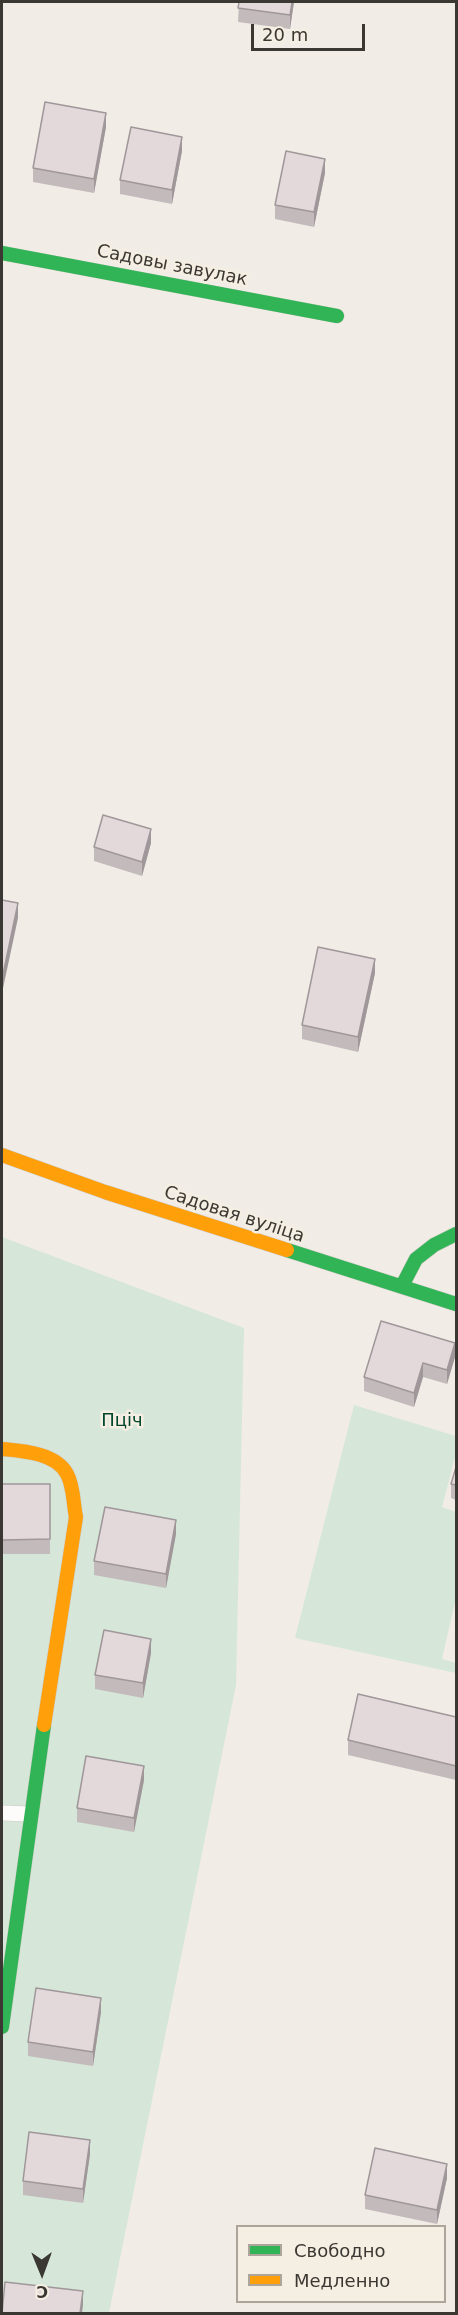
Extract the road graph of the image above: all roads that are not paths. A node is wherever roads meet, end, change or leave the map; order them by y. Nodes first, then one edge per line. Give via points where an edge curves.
1 (2, 253) edge
2 (337, 316) dead end
3 (2, 1155) edge
4 (456, 1234) edge
5 (402, 1286) junction
6 (456, 1304) edge
7 (2, 1449) edge
8 (2, 1813) edge
9 (30, 1814) junction
10 (2, 2027) edge

1 - 2 street, Садовы завулак
3 - 5 street, Садовая вуліца via 105,1192
4 - 5 street via 416,1259
5 - 6 street, Садовая вуліца
7 - 9 street via 49,1458 66,1473 76,1517
8 - 9 lane
9 - 10 street

